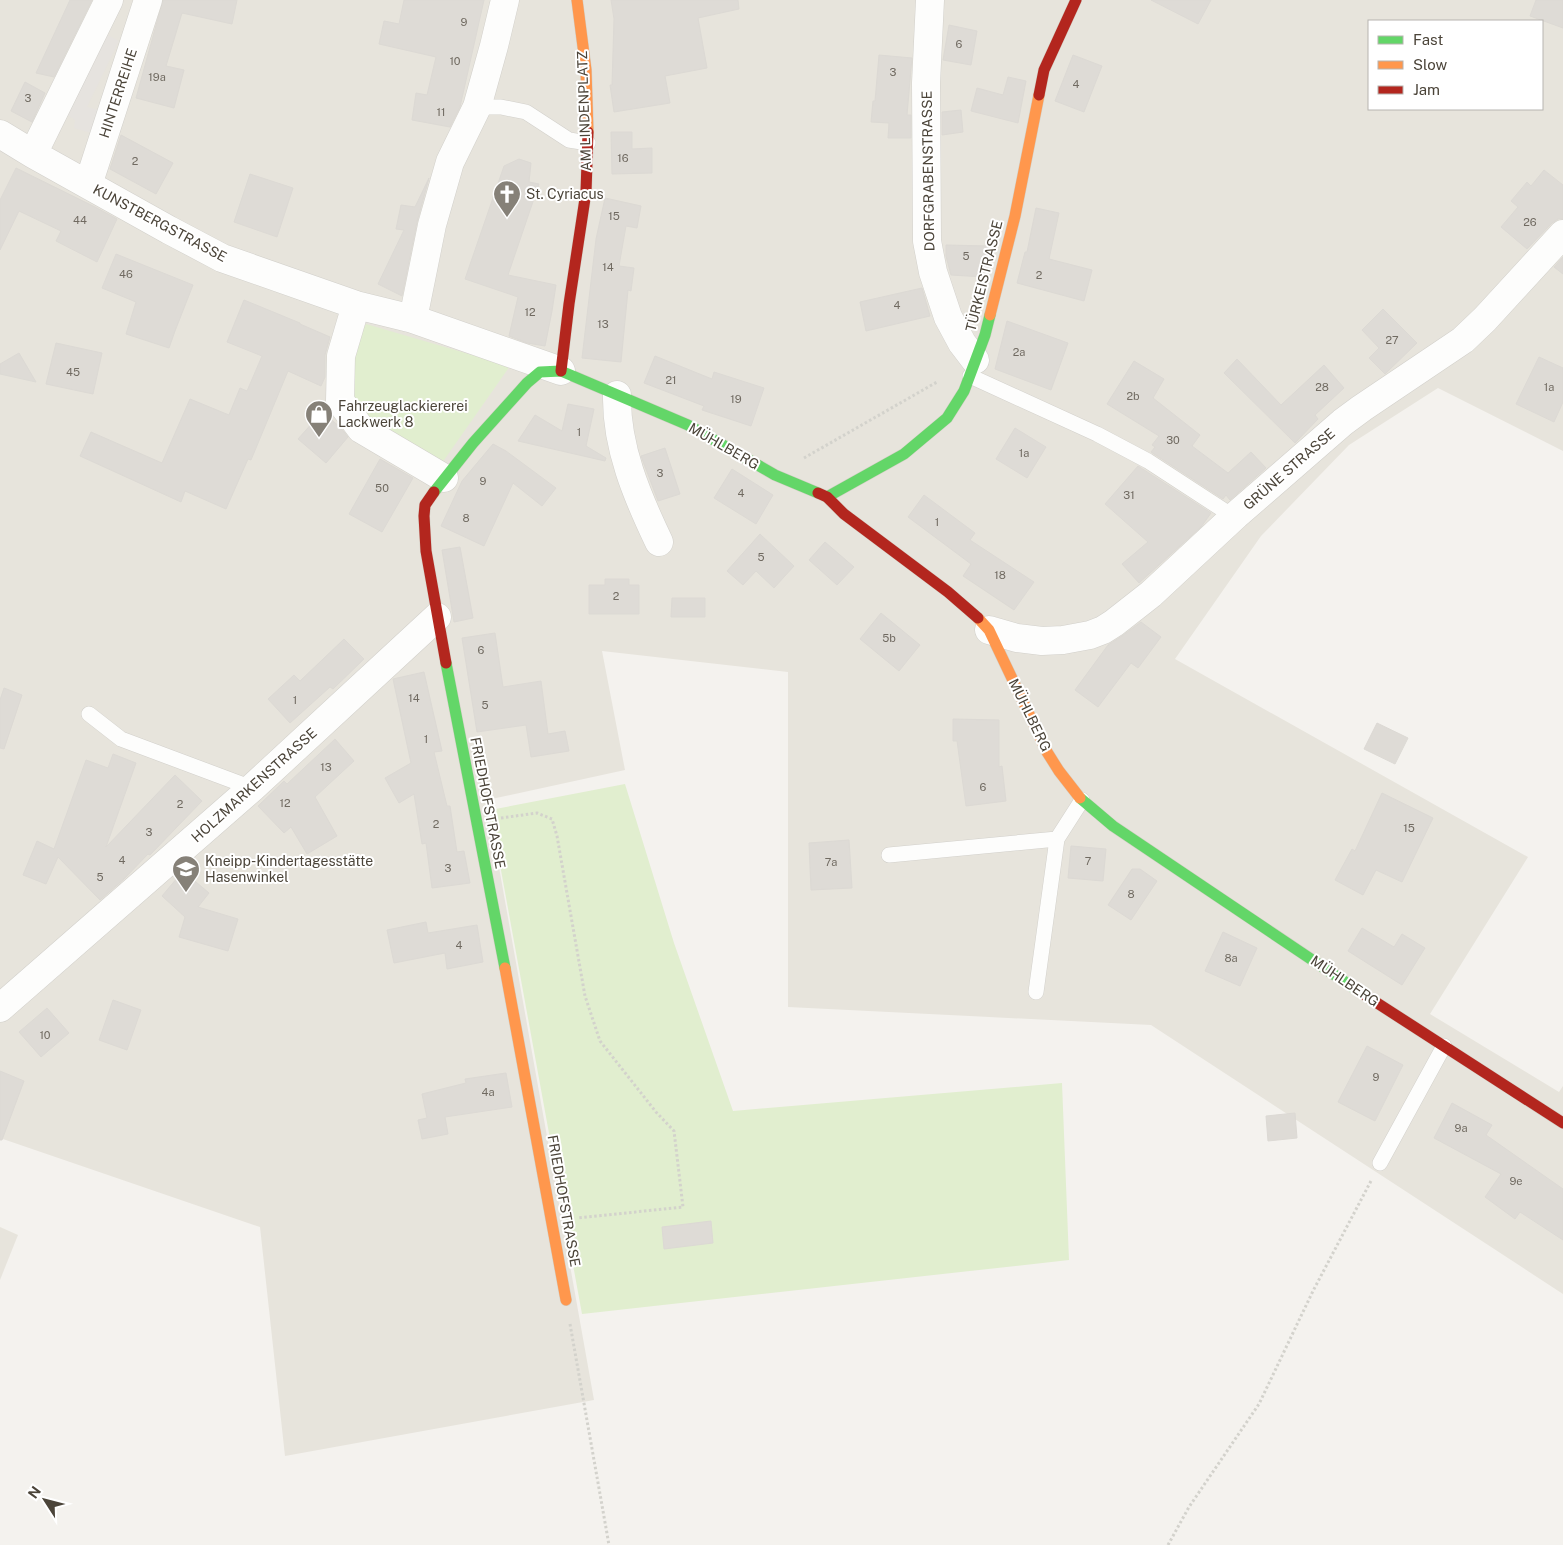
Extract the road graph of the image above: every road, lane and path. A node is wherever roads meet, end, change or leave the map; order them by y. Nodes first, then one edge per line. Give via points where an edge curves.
1 (109, 0) edge
2 (148, 0) edge
3 (505, 0) edge
4 (577, 0) edge
5 (930, 0) edge
6 (1076, 0) edge
7 (477, 107) junction
8 (0, 134) edge
9 (588, 144) junction
10 (33, 154) junction
11 (88, 185) junction
12 (1563, 234) edge
13 (356, 305) junction
14 (413, 319) junction
15 (972, 368) junction
16 (560, 371) junction
17 (617, 395) junction
18 (775, 475) junction
19 (444, 478) junction
20 (827, 496) junction
21 (1234, 517) junction
22 (659, 542) dead end
23 (437, 617) junction
24 (989, 630) junction
25 (89, 714) dead end
26 (252, 788) junction
27 (1082, 800) junction
28 (476, 822) junction
29 (1057, 839) junction
30 (889, 855) dead end
31 (1036, 992) dead end
32 (0, 1008) edge
33 (1444, 1046) junction
34 (1563, 1123) edge
35 (1380, 1162) joint
36 (552, 1221) junction
37 (566, 1300) joint
38 (609, 1545) edge
39 (1168, 1545) edge

1 - 10 street
2 - 11 street, HINTERREIHE
3 - 7 street
4 - 9 street, AM LINDENPLATZ via 586,70
5 - 15 street, DORFGRABENSTRASSE via 926,84 927,241 932,272
6 - 15 street, TÜRKEISTRASSE via 1044,70 1015,216 985,335
7 - 9 lane via 526,112 569,140
7 - 14 street via 450,162 432,225
8 - 10 street, KUNSTBERGSTRASSE
9 - 16 street, AM LINDENPLATZ via 586,192
10 - 11 street, KUNSTBERGSTRASSE
11 - 13 street, KUNSTBERGSTRASSE via 222,258
12 - 21 street, GRÜNE STRASSE via 1463,340 1362,408
13 - 14 street, KUNSTBERGSTRASSE
13 - 19 street via 341,356 340,401 361,429
14 - 16 street, KUNSTBERGSTRASSE
15 - 18 path
15 - 20 street, TÜRKEISTRASSE via 964,390 947,418 904,454
15 - 21 lane via 1148,461
16 - 17 street, MÜHLBERG
16 - 19 street, FRIEDHOFSTRASSE via 540,372 527,383
17 - 18 street, MÜHLBERG via 701,431
17 - 22 street via 619,436 640,500
18 - 20 street, MÜHLBERG
19 - 23 street, FRIEDHOFSTRASSE via 425,505 424,516
20 - 24 street, MÜHLBERG via 850,519 948,592
21 - 24 street, GRÜNE STRASSE via 1152,594 1103,630 1081,638 1042,641
23 - 26 street, HOLZMARKENSTRASSE
23 - 28 street, FRIEDHOFSTRASSE
24 - 27 street, MÜHLBERG via 1048,752
25 - 26 lane via 121,739
26 - 32 street, HOLZMARKENSTRASSE
27 - 29 lane
27 - 33 street, MÜHLBERG via 1113,826
28 - 36 street, FRIEDHOFSTRASSE
28 - 36 path via 537,813 552,819 585,996 600,1041 674,1131 683,1207
29 - 30 lane
29 - 31 lane
33 - 34 street, MÜHLBERG
33 - 35 lane
35 - 39 path via 1259,1404
36 - 37 street, FRIEDHOFSTRASSE
37 - 38 path

